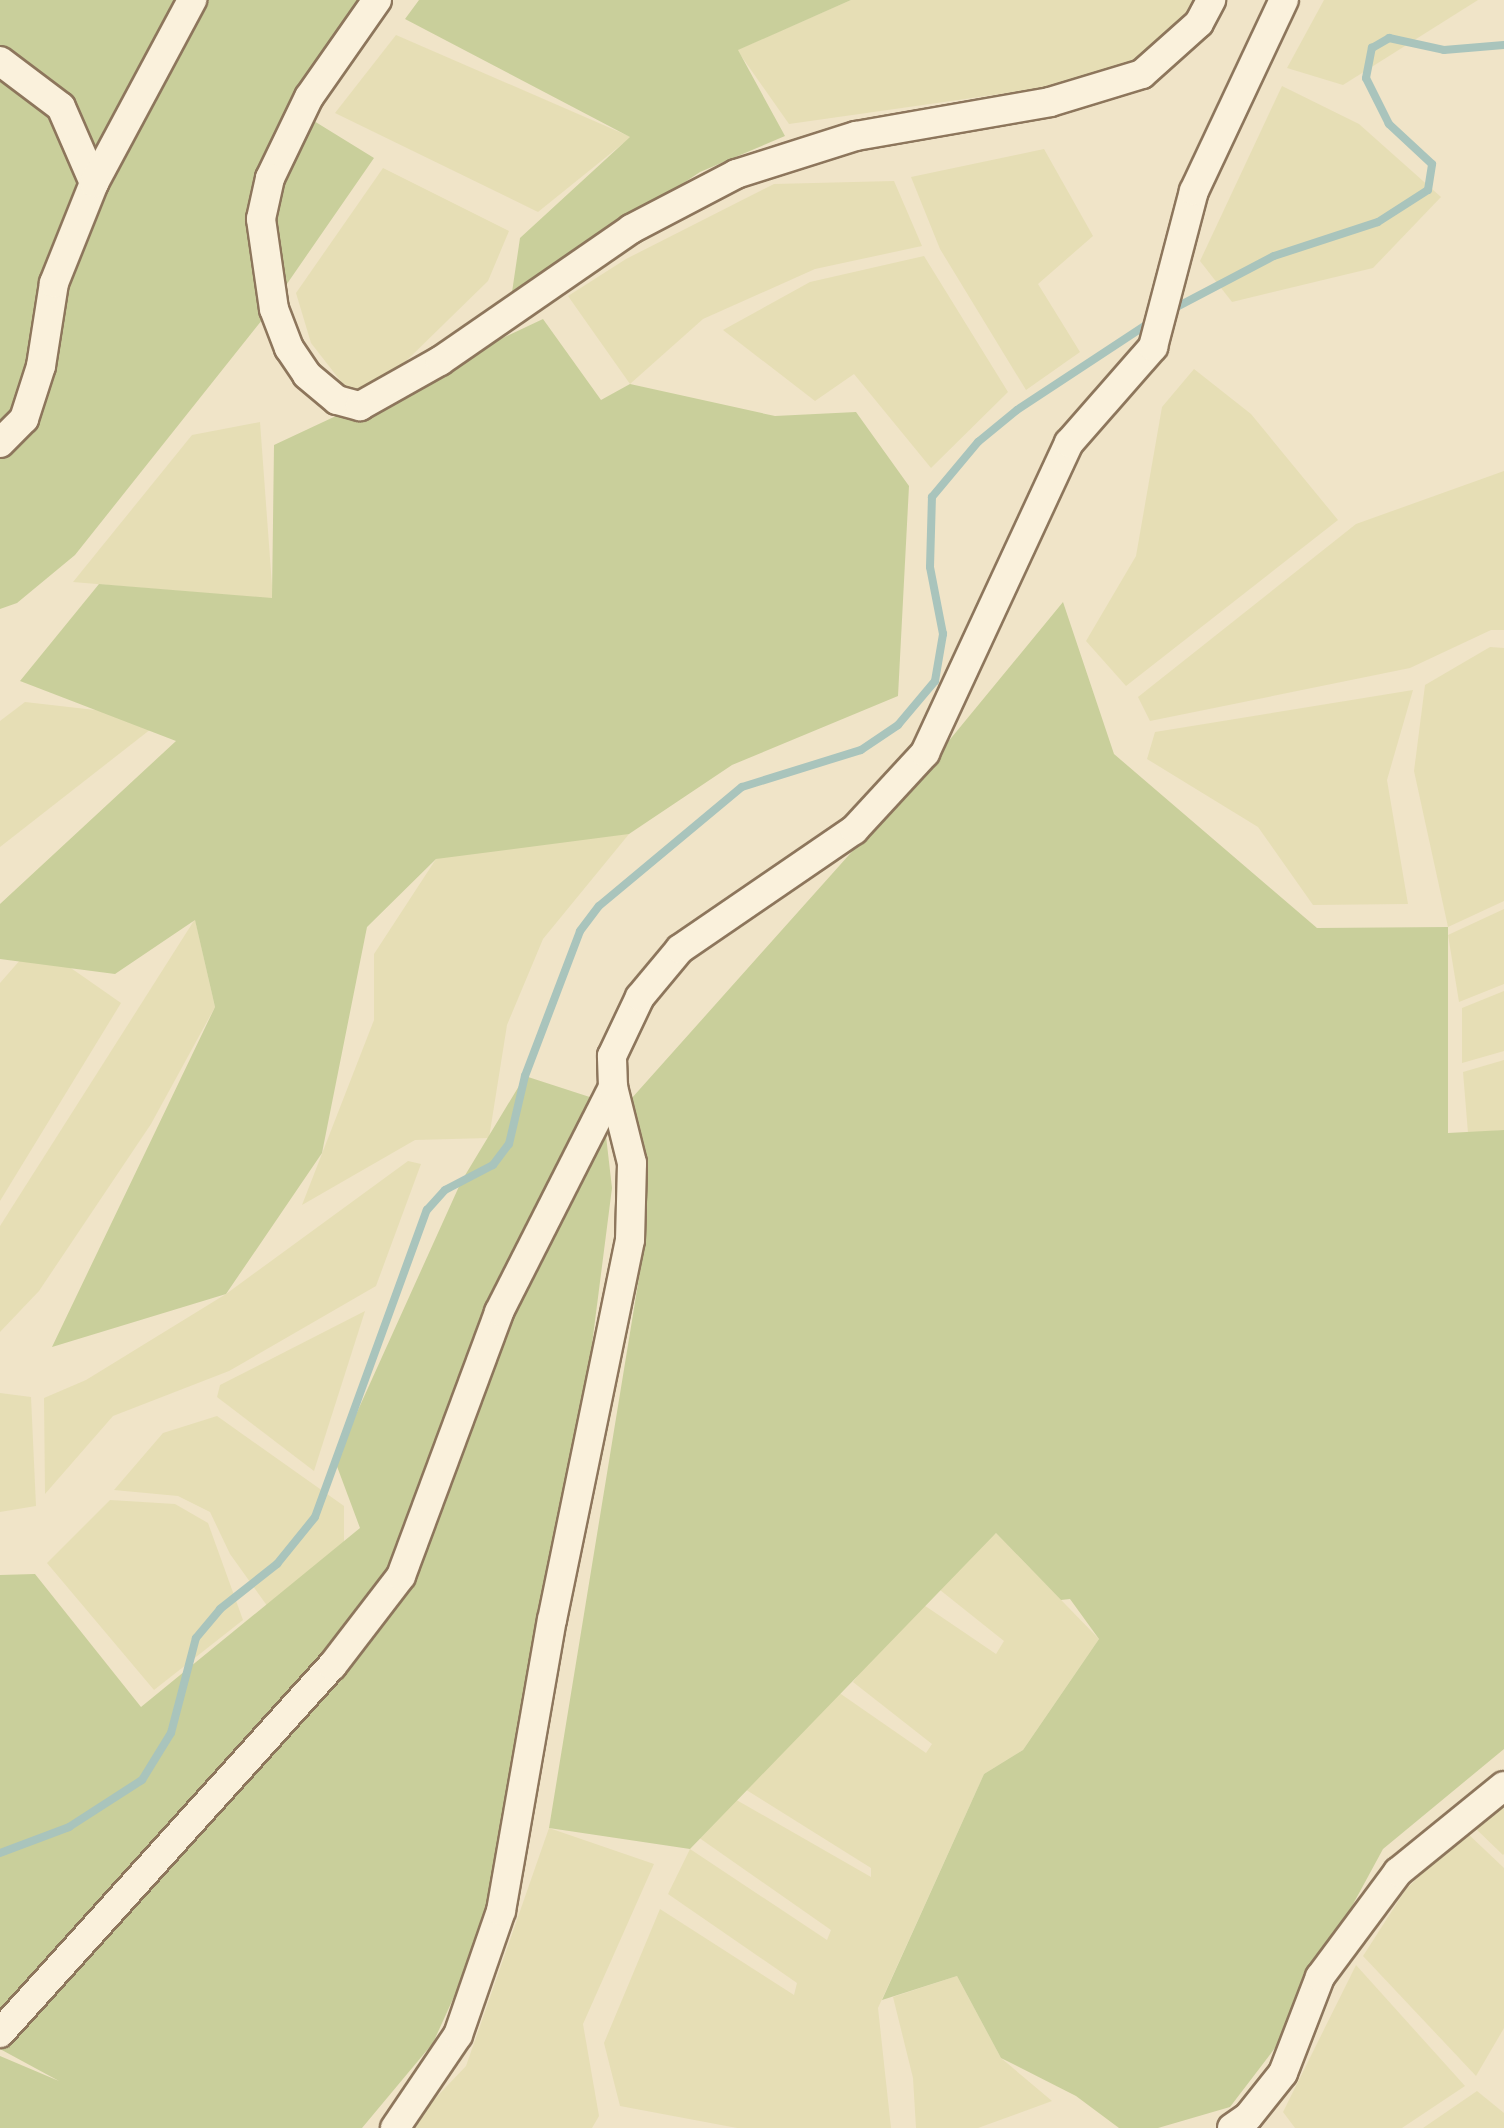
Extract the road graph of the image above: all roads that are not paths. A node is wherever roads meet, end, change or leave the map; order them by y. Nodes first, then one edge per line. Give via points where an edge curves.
1 (192, 0) edge
2 (377, 0) edge
3 (1211, 0) edge
4 (1284, 0) edge
5 (0, 61) edge
6 (94, 183) junction
7 (0, 443) edge
8 (613, 1087) junction
9 (1504, 1786) edge
10 (0, 2033) edge
11 (395, 2128) edge
12 (1232, 2128) edge

1 - 6 street
2 - 3 street via 309,97 270,178 261,219 274,309 289,348 307,375 337,400 360,406 440,361 631,229 736,174 856,136 1050,102 1142,74 1199,23
4 - 8 street via 1194,191 1153,347 1069,443 925,753 854,830 680,949 640,997 612,1056
5 - 6 street via 61,107
6 - 7 street via 54,283 41,366 24,419
8 - 10 street via 499,1312 401,1576 332,1666
8 - 11 street via 632,1163 630,1240 552,1620 501,1911 458,2035
9 - 12 street via 1398,1872 1320,1977 1283,2073 1248,2117

